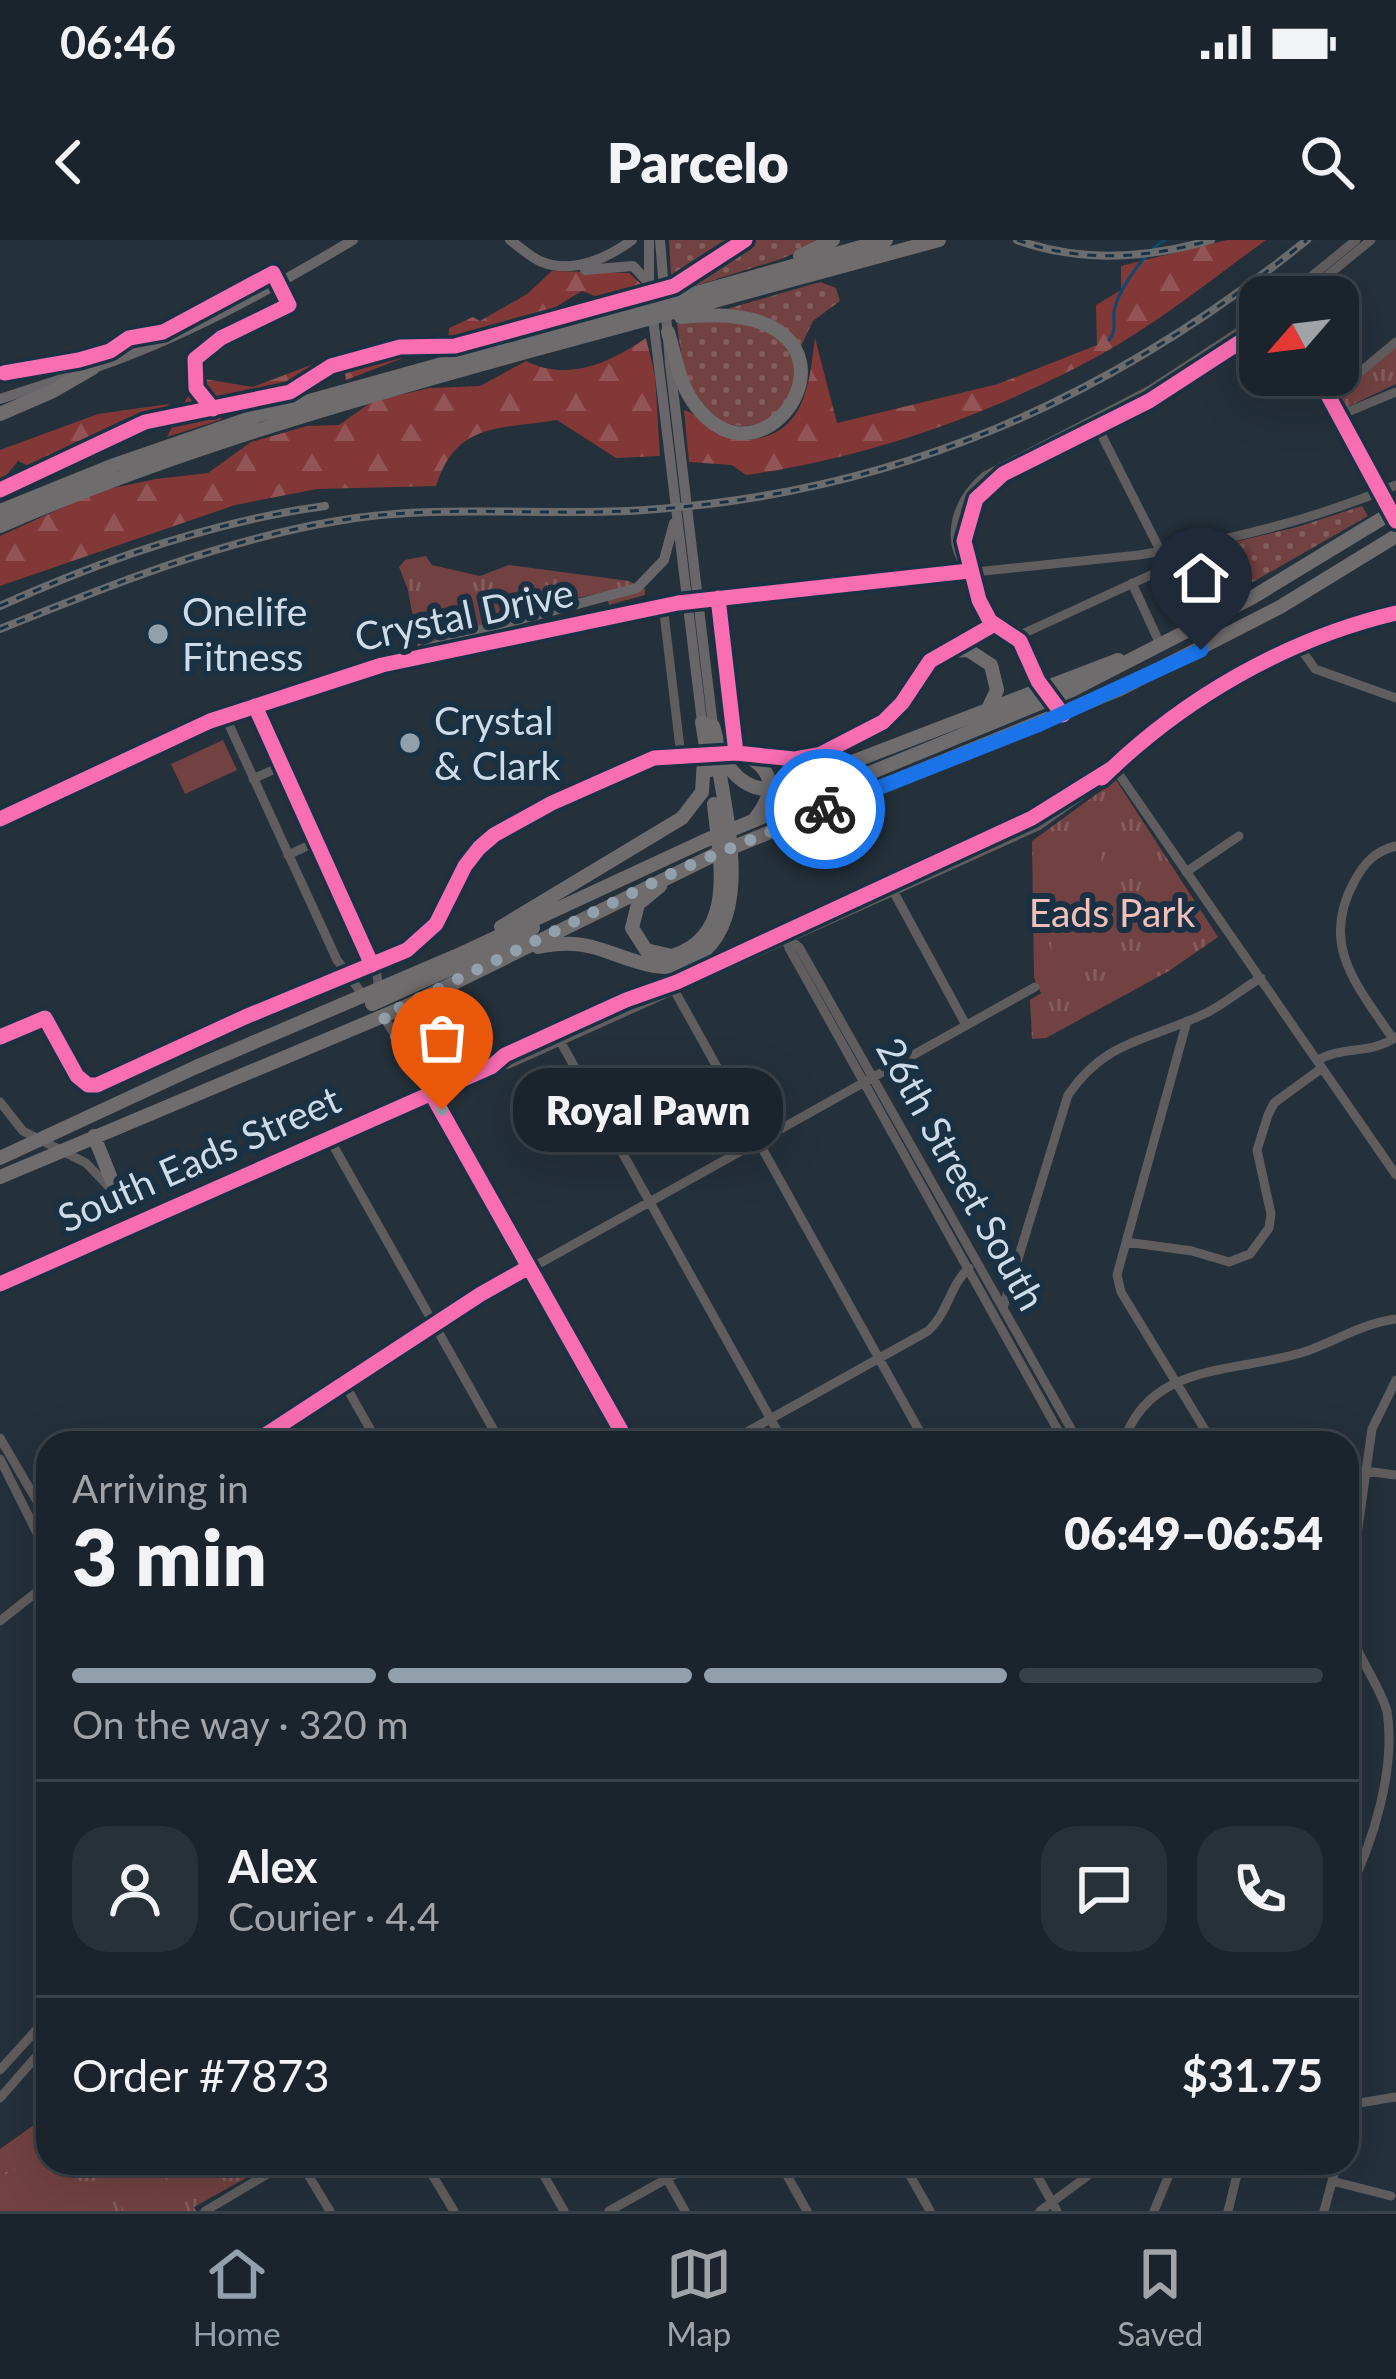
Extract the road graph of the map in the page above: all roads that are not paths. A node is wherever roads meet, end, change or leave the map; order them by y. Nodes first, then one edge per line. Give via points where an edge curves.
1 (349, 240) edge
2 (510, 240) edge
3 (632, 240) edge
4 (649, 240) edge
5 (660, 240) edge
6 (833, 240) edge
7 (886, 240) edge
8 (939, 240) edge
9 (1356, 240) edge
10 (1371, 240) edge
11 (616, 251) junction
12 (555, 264) junction
13 (648, 268) junction
14 (1312, 276) edge
15 (1327, 276) edge
16 (748, 278) junction
17 (655, 284) junction
18 (632, 323) junction
19 (1239, 331) edge
20 (662, 334) junction
21 (1396, 342) edge
22 (1239, 343) edge
23 (93, 368) junction
24 (1396, 392) edge
25 (1329, 398) joint
26 (0, 399) edge
27 (0, 414) edge
28 (1338, 416) junction
29 (1097, 425) junction
30 (672, 428) junction
31 (1396, 485) edge
32 (1379, 493) junction
33 (0, 511) edge
34 (676, 514) junction
35 (1394, 515) edge
36 (0, 526) edge
37 (1396, 536) edge
38 (1163, 551) junction
39 (969, 572) junction
40 (1132, 583) junction
41 (718, 598) junction
42 (663, 605) junction
43 (1396, 613) edge
44 (993, 625) junction
45 (1016, 637) junction
46 (1298, 645) junction
47 (1154, 650) junction
48 (944, 651) junction
49 (400, 660) junction
50 (1047, 693) junction
51 (1396, 698) edge
52 (255, 706) junction
53 (987, 711) junction
54 (1063, 715) junction
55 (225, 716) junction
56 (708, 724) junction
57 (739, 753) junction
58 (681, 756) junction
59 (282, 766) junction
60 (1114, 767) junction
61 (253, 779) junction
62 (0, 819) edge
63 (754, 820) junction
64 (1239, 836) dead end
65 (316, 842) junction
66 (1395, 846) edge
67 (288, 855) junction
68 (683, 868) junction
69 (1186, 872) junction
70 (891, 887) junction
71 (726, 899) junction
72 (551, 913) junction
73 (786, 935) junction
74 (520, 950) junction
75 (456, 956) junction
76 (372, 965) junction
77 (346, 975) junction
78 (1261, 978) junction
79 (1035, 986) dead end
80 (673, 988) junction
81 (376, 1002) junction
82 (1187, 1021) junction
83 (966, 1025) junction
84 (0, 1037) edge
85 (558, 1037) junction
86 (1394, 1038) edge
87 (1320, 1065) junction
88 (868, 1079) junction
89 (431, 1093) junction
90 (0, 1102) edge
91 (94, 1136) junction
92 (329, 1138) junction
93 (44, 1139) junction
94 (758, 1141) junction
95 (65, 1149) junction
96 (0, 1158) edge
97 (1396, 1175) edge
98 (0, 1177) edge
99 (120, 1201) junction
100 (650, 1201) junction
101 (132, 1222) junction
102 (1126, 1242) junction
103 (972, 1265) junction
104 (530, 1267) junction
105 (0, 1283) edge
106 (998, 1312) junction
107 (1396, 1319) edge
108 (434, 1325) junction
109 (879, 1358) junction
110 (1396, 1380) edge
111 (1178, 1382) junction
112 (344, 1383) junction
113 (770, 1419) junction
114 (272, 1431) edge
115 (371, 1431) edge
116 (494, 1431) edge
117 (621, 1431) edge
118 (748, 1431) edge
119 (777, 1431) edge
120 (919, 1431) edge
121 (1059, 1431) edge
122 (1072, 1431) edge
123 (1128, 1431) edge
124 (1206, 1431) edge
125 (0, 1438) edge
126 (0, 1459) edge
127 (1365, 1471) junction
128 (1396, 1474) edge
129 (36, 1500) edge
130 (1359, 1516) edge
131 (36, 1531) edge
132 (36, 1592) edge
133 (0, 1621) edge
134 (1359, 1654) edge
135 (1393, 1727) edge
136 (1359, 1870) edge
137 (36, 2030) edge
138 (36, 2058) edge
139 (0, 2070) edge
140 (1396, 2096) edge
141 (0, 2098) edge
142 (1359, 2104) edge
143 (266, 2175) edge
144 (308, 2175) edge
145 (432, 2175) edge
146 (544, 2175) edge
147 (665, 2175) edge
148 (673, 2175) edge
149 (787, 2175) edge
150 (910, 2175) edge
151 (1037, 2175) edge
152 (1092, 2175) edge
153 (1169, 2175) edge
154 (1237, 2175) edge
155 (1334, 2175) edge
156 (667, 2178) junction
157 (1332, 2181) junction
158 (1391, 2196) dead end
159 (1055, 2208) edge
160 (205, 2211) edge
161 (330, 2211) edge
162 (454, 2211) edge
163 (564, 2211) edge
164 (609, 2211) edge
165 (685, 2211) edge
166 (807, 2211) edge
167 (930, 2211) edge
168 (1040, 2211) edge
169 (1154, 2211) edge
170 (1228, 2211) edge
171 (1324, 2211) edge

1 - 23 main road via 212,321
2 - 12 main road
3 - 11 main road
4 - 13 main road
5 - 17 main road
6 - 16 highway
7 - 16 highway
8 - 18 highway
9 - 14 street
10 - 15 street
11 - 12 main road
11 - 13 main road
12 - 17 main road via 632,266
13 - 17 main road
16 - 33 highway via 274,411
17 - 20 main road
18 - 20 highway via 714,314 768,324 797,355 795,401 762,429 716,424 689,395
18 - 36 highway via 231,438
19 - 29 street
20 - 30 main road
21 - 25 street
22 - 29 street
23 - 26 main road
23 - 27 highway
24 - 28 street
25 - 28 street
28 - 32 street
29 - 38 street
29 - 39 street via 981,492 964,532
30 - 34 main road
30 - 56 main road
31 - 32 street, Crystal Drive
32 - 35 street
32 - 38 street, Crystal Drive via 1298,521
34 - 49 main road via 667,553 652,576 624,594 462,635
34 - 56 main road
35 - 47 highway
37 - 54 highway via 1242,628
38 - 39 street, Crystal Drive
38 - 40 street via 1168,566
39 - 41 street, Crystal Drive
39 - 44 street
40 - 45 street
40 - 47 street
41 - 42 street, Crystal Drive
41 - 57 street
42 - 49 street, Crystal Drive
42 - 58 street
43 - 46 street, South Eads Street
44 - 45 street
44 - 48 street
45 - 50 street
46 - 51 street via 1315,669
46 - 60 street, South Eads Street via 1212,692
47 - 50 highway
48 - 53 highway via 968,650 991,665 997,691
48 - 57 street via 872,729 810,757
49 - 52 street, Crystal Drive
50 - 53 highway
50 - 54 street
50 - 63 highway
52 - 55 street, Crystal Drive
52 - 59 street
53 - 56 highway via 768,791 733,774
54 - 68 highway
55 - 61 street
55 - 62 street, Crystal Drive
56 - 71 highway via 731,865
56 - 75 highway via 696,804
57 - 58 street
57 - 63 highway via 759,763 769,782
58 - 76 street via 648,760 494,835 465,866 432,929
59 - 61 street
59 - 65 street
60 - 69 street
60 - 70 street, South Eads Street via 1045,822
61 - 67 street
63 - 72 highway
64 - 69 street
65 - 67 street
65 - 76 street
66 - 86 street via 1361,869 1338,926 1347,966
67 - 77 street
68 - 71 highway via 635,908 632,928 646,950 665,957 691,948
68 - 74 highway
69 - 78 street
70 - 73 street, South Eads Street
70 - 83 street
71 - 74 highway via 713,941 680,965 653,966 586,943
72 - 75 highway
72 - 81 highway via 517,939
73 - 80 street, South Eads Street
73 - 88 street, 26th Street South
74 - 81 highway
75 - 81 highway
76 - 77 street
76 - 81 street
77 - 81 street
77 - 84 street via 97,1085 81,1081 45,1018
78 - 82 street
78 - 87 street
79 - 83 street
80 - 85 street, South Eads Street
80 - 94 street
81 - 89 street
81 - 91 highway
81 - 93 highway via 196,1067
82 - 102 street
82 - 106 street via 1105,1054 1068,1095
83 - 88 street
85 - 89 street, South Eads Street
85 - 100 street
86 - 87 street via 1374,1049 1331,1052
87 - 97 street
87 - 102 street via 1268,1115 1258,1150 1270,1228 1250,1255 1229,1262
88 - 94 street
88 - 103 street, 26th Street South
89 - 92 street, South Eads Street
89 - 104 street
90 - 93 street via 23,1131
91 - 95 highway
91 - 99 highway
92 - 101 street, South Eads Street
92 - 108 street
93 - 95 street
93 - 96 highway
94 - 100 street
94 - 109 street
95 - 98 highway
95 - 99 street
99 - 101 street
100 - 104 street
100 - 113 street
101 - 105 street, South Eads Street
102 - 111 street via 1121,1292
103 - 106 street, 26th Street South
103 - 109 street via 938,1322
104 - 108 street
104 - 117 street
106 - 121 street, 26th Street South
106 - 122 street, 26th Street South
107 - 111 street
108 - 112 street
108 - 116 street
109 - 113 street
109 - 120 street
110 - 127 street via 1372,1430
111 - 123 street via 1147,1402
111 - 124 street
112 - 114 street
112 - 115 street
113 - 118 street
113 - 119 street
125 - 129 street
126 - 131 street
127 - 128 street
127 - 130 street
132 - 133 street
134 - 135 street
135 - 136 street via 1383,1801
137 - 139 street
138 - 141 street
140 - 142 street
143 - 160 street
144 - 161 street
145 - 162 street
146 - 163 street
147 - 156 street
148 - 156 street
149 - 166 street
150 - 167 street
151 - 159 street
152 - 159 street
153 - 169 street
154 - 170 street
155 - 157 street
156 - 164 street
156 - 165 street
157 - 158 street
157 - 171 street
159 - 168 street

